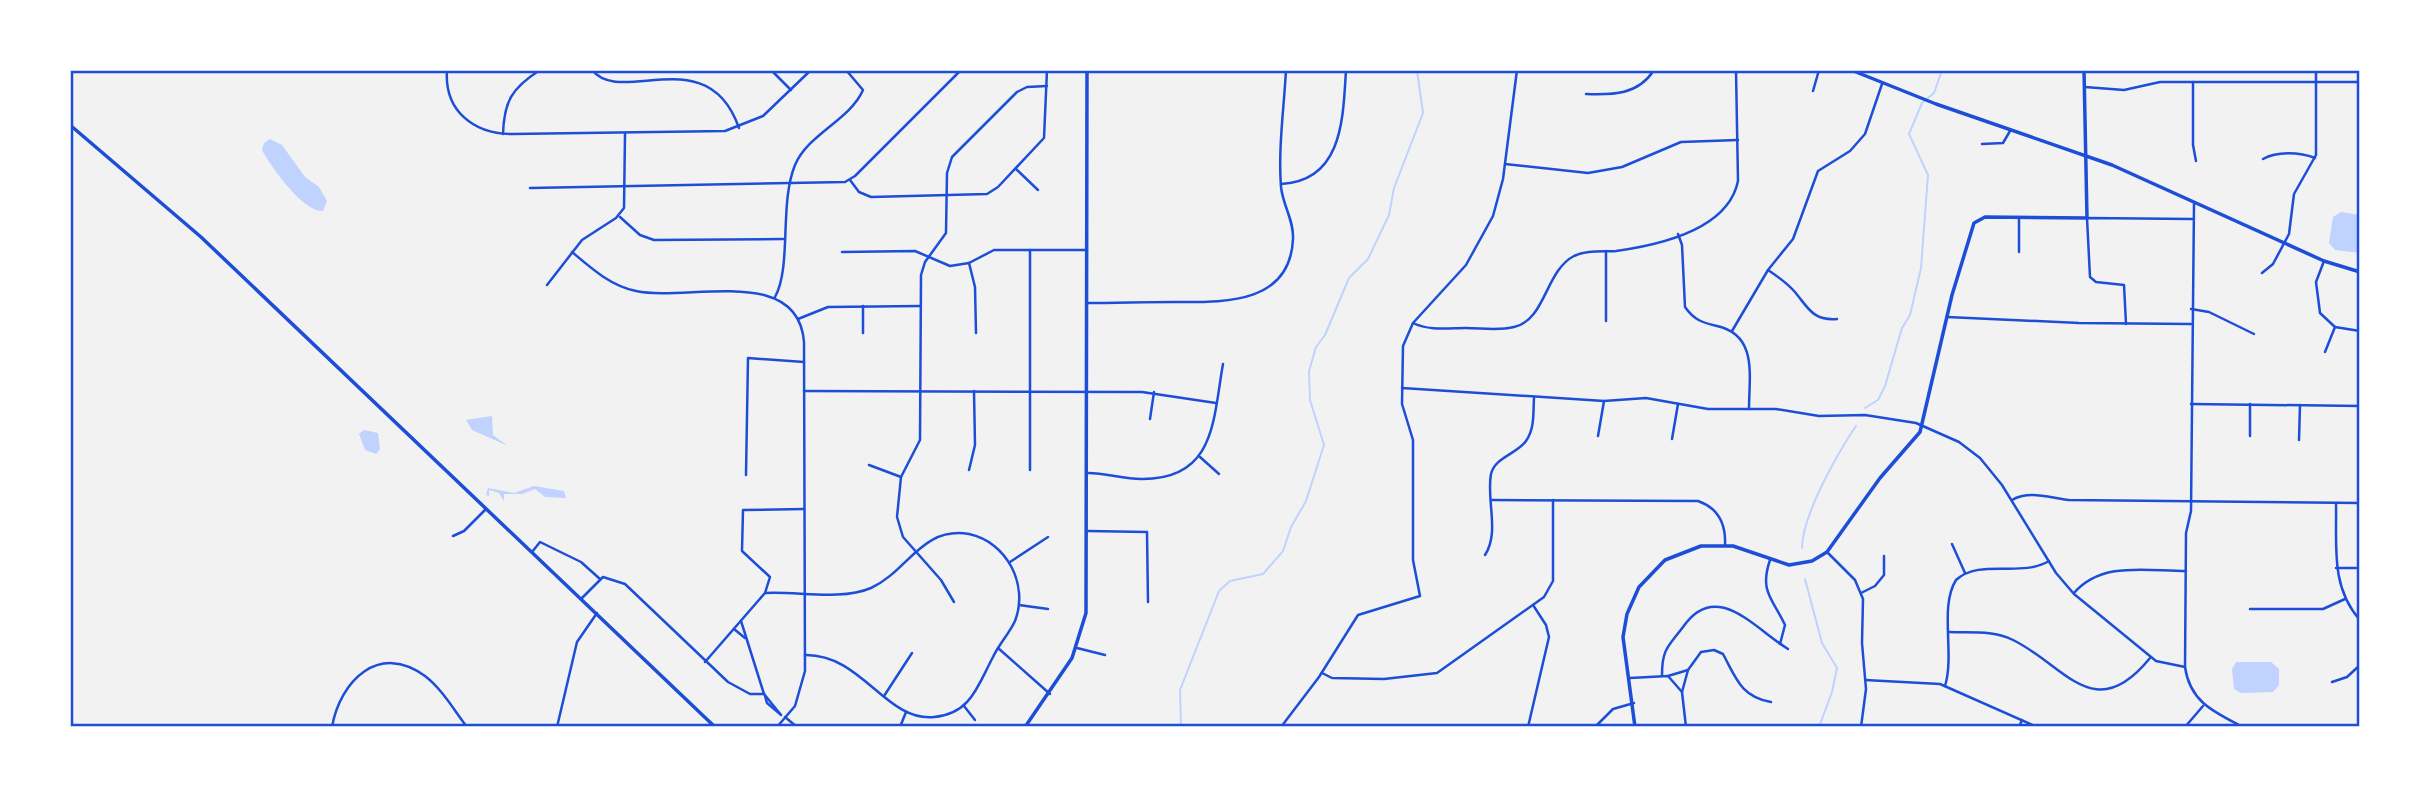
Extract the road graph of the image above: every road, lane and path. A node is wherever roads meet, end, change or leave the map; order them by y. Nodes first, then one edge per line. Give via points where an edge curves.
1 (447, 70) edge
2 (540, 70) edge
3 (592, 70) edge
4 (771, 70) edge
5 (811, 70) edge
6 (846, 70) edge
7 (961, 70) edge
8 (1047, 70) edge
9 (1087, 70) edge
10 (1286, 70) edge
11 (1346, 70) edge
12 (1517, 70) edge
13 (1654, 70) edge
14 (1736, 70) edge
15 (1819, 70) edge
16 (1852, 70) edge
17 (2084, 70) edge
18 (2316, 70) edge
19 (2193, 82) junction
20 (2317, 82) junction
21 (2360, 82) edge
22 (1882, 84) junction
23 (1047, 86) junction
24 (2085, 87) junction
25 (791, 90) junction
26 (1813, 91) dead end
27 (1586, 94) dead end
28 (70, 125) edge
29 (739, 128) junction
30 (2010, 131) junction
31 (625, 133) junction
32 (503, 134) junction
33 (1738, 139) junction
34 (1982, 144) dead end
35 (2085, 156) junction
36 (2263, 159) dead end
37 (2315, 159) junction
38 (2196, 160) dead end
39 (1505, 163) junction
40 (1016, 169) junction
41 (850, 180) junction
42 (1281, 184) junction
43 (791, 185) junction
44 (626, 187) junction
45 (530, 188) dead end
46 (1038, 190) dead end
47 (947, 197) junction
48 (2194, 202) junction
49 (619, 216) junction
50 (2019, 217) junction
51 (2087, 218) junction
52 (2192, 219) junction
53 (1678, 234) junction
54 (783, 239) junction
55 (2284, 242) junction
56 (1030, 250) junction
57 (1087, 250) junction
58 (1606, 251) junction
59 (572, 252) junction
60 (842, 252) dead end
61 (2019, 252) dead end
62 (928, 257) junction
63 (2324, 261) junction
64 (969, 263) junction
65 (1768, 270) junction
66 (2360, 272) edge
67 (2262, 273) dead end
68 (547, 285) dead end
69 (775, 297) junction
70 (1087, 303) junction
71 (863, 306) junction
72 (920, 306) junction
73 (2191, 309) junction
74 (1947, 317) junction
75 (798, 319) junction
76 (1837, 319) dead end
77 (1606, 321) dead end
78 (1413, 323) junction
79 (2126, 324) junction
80 (2191, 324) junction
81 (2335, 327) junction
82 (1732, 331) junction
83 (2360, 331) edge
84 (863, 333) dead end
85 (976, 334) dead end
86 (2254, 334) dead end
87 (2325, 352) dead end
88 (804, 362) junction
89 (1223, 364) dead end
90 (1402, 388) junction
91 (804, 391) junction
92 (920, 391) junction
93 (974, 391) junction
94 (1030, 391) junction
95 (1087, 391) junction
96 (1153, 392) junction
97 (1534, 398) junction
98 (1604, 401) junction
99 (1216, 403) junction
100 (1678, 404) junction
101 (2191, 404) junction
102 (2250, 404) junction
103 (2300, 405) junction
104 (2360, 406) edge
105 (1749, 409) junction
106 (1150, 419) dead end
107 (1922, 425) junction
108 (1598, 436) dead end
109 (2250, 436) dead end
110 (1672, 439) dead end
111 (2299, 440) dead end
112 (1200, 457) junction
113 (869, 465) dead end
114 (969, 470) dead end
115 (1030, 470) dead end
116 (1088, 473) junction
117 (1219, 474) dead end
118 (746, 475) dead end
119 (901, 477) junction
120 (1491, 500) junction
121 (1553, 500) junction
122 (2012, 500) junction
123 (2190, 500) junction
124 (2336, 503) junction
125 (2360, 503) edge
126 (486, 509) junction
127 (804, 509) junction
128 (1088, 531) junction
129 (453, 536) dead end
130 (1048, 537) dead end
131 (1952, 544) dead end
132 (1726, 545) junction
133 (532, 551) junction
134 (915, 551) junction
135 (1827, 552) junction
136 (1485, 555) dead end
137 (1884, 556) dead end
138 (1770, 560) junction
139 (2049, 561) junction
140 (1009, 562) junction
141 (2336, 568) junction
142 (2360, 568) edge
143 (2186, 571) junction
144 (1965, 573) junction
145 (600, 579) junction
146 (765, 593) junction
147 (805, 593) junction
148 (1861, 593) junction
149 (2074, 594) junction
150 (582, 598) junction
151 (2345, 599) junction
152 (1148, 602) dead end
153 (954, 603) dead end
154 (1019, 605) junction
155 (1533, 605) junction
156 (1048, 609) dead end
157 (2250, 610) dead end
158 (597, 613) junction
159 (740, 620) junction
160 (2360, 620) edge
161 (733, 628) junction
162 (1949, 632) junction
163 (745, 638) junction
164 (1780, 645) junction
165 (998, 648) junction
166 (1077, 648) junction
167 (1788, 649) dead end
168 (912, 653) dead end
169 (805, 654) junction
170 (1105, 655) dead end
171 (2151, 657) junction
172 (705, 662) junction
173 (2360, 665) edge
174 (2185, 667) junction
175 (1688, 670) junction
176 (1322, 673) junction
177 (1662, 675) junction
178 (1668, 676) junction
179 (1630, 678) junction
180 (1866, 680) junction
181 (2332, 682) dead end
182 (1945, 686) junction
183 (1682, 692) junction
184 (1050, 694) junction
185 (764, 695) junction
186 (884, 696) junction
187 (1771, 702) dead end
188 (1633, 703) junction
189 (964, 706) junction
190 (2203, 706) junction
191 (906, 712) junction
192 (786, 718) junction
193 (975, 720) dead end
194 (2022, 720) junction
195 (332, 727) edge
196 (467, 727) edge
197 (557, 727) edge
198 (715, 727) edge
199 (777, 727) edge
200 (797, 727) edge
201 (900, 727) edge
202 (1025, 727) edge
203 (1280, 727) edge
204 (1528, 727) edge
205 (1595, 727) edge
206 (1636, 727) edge
207 (1686, 727) edge
208 (1861, 727) edge
209 (2019, 727) edge
210 (2037, 727) edge
211 (2185, 727) edge
212 (2243, 727) edge

1 - 32 street via 450,97 462,117 480,129
2 - 32 street via 509,95
3 - 29 street via 608,81 686,80 705,85 723,99
4 - 25 street
5 - 25 street
6 - 43 street via 863,92 802,154
7 - 41 street
8 - 23 street
9 - 57 main road
10 - 42 street
11 - 42 street via 1338,139 1316,174 1302,182
12 - 39 street
13 - 27 street via 1626,92
14 - 33 street
15 - 26 street
16 - 22 main road
17 - 24 main road
18 - 20 street
19 - 20 street
19 - 24 street via 2156,82 2124,90
19 - 38 street
20 - 21 street
20 - 37 street
22 - 30 main road
22 - 65 street via 1865,134 1855,148 1818,171 1797,230
23 - 40 street via 1044,138
23 - 47 street via 1017,92 957,150 948,169
24 - 35 main road
25 - 29 street via 763,116
28 - 126 main road via 201,237
29 - 31 street
30 - 34 street via 2003,143
30 - 35 main road
31 - 32 street
31 - 44 street
33 - 39 street via 1681,142 1629,164 1588,173
33 - 53 street via 1738,181 1728,205 1710,222
35 - 48 main road
35 - 51 main road
36 - 37 street via 2302,154
37 - 55 street via 2294,194 2291,227
39 - 78 street via 1493,215 1471,257
40 - 46 street
40 - 47 street via 987,194
41 - 43 street via 834,185
41 - 47 street via 859,192 871,197
42 - 70 street via 1292,224 1288,262 1277,279 1248,298
43 - 44 street
43 - 54 street
44 - 45 street
44 - 49 street
47 - 62 street via 946,233
48 - 52 street
48 - 55 main road
49 - 54 street via 654,240
49 - 59 street via 591,233
50 - 51 main road
50 - 61 street
50 - 74 main road via 1985,217 1974,223
51 - 52 street
51 - 79 street via 2089,272 2092,280 2124,285
52 - 73 street
53 - 58 street via 1643,246
53 - 82 street via 1685,307 1698,321
54 - 69 street via 782,279
55 - 63 main road
55 - 67 street via 2271,267
56 - 57 street
56 - 64 street via 994,250
56 - 94 street
57 - 70 main road
58 - 77 street
58 - 78 street via 1583,253 1563,263 1531,317 1517,326 1429,328
59 - 68 street
59 - 69 street via 604,278 635,291 753,292
60 - 62 street via 911,250
62 - 64 street via 944,265
62 - 72 street via 921,275
63 - 66 main road
63 - 81 street via 2316,301 2322,316
64 - 85 street via 975,287
65 - 76 street via 1792,289 1814,316
65 - 82 street
69 - 75 street
70 - 95 main road
71 - 72 street
71 - 75 street via 823,307
71 - 84 street
72 - 92 street
73 - 80 street
73 - 86 street via 2209,312
74 - 79 street
74 - 107 main road
75 - 88 street
78 - 90 street via 1403,346
79 - 80 street
80 - 101 street
81 - 83 street
81 - 87 street
82 - 105 street via 1749,355
88 - 91 street
88 - 118 street via 748,358
89 - 99 street
90 - 97 street
90 - 176 street via 1403,411 1413,440 1413,560 1420,596 1358,615
91 - 92 street
91 - 127 street
92 - 93 street
92 - 119 street via 920,440
93 - 94 street
93 - 114 street via 975,445
94 - 95 street
94 - 115 street
95 - 96 street
95 - 116 main road
96 - 99 street
96 - 106 street
97 - 98 street
97 - 120 street via 1528,438 1491,473
98 - 100 street via 1646,398
98 - 108 street
99 - 112 street
100 - 105 street
100 - 110 street
101 - 102 street
101 - 123 street
102 - 103 street
102 - 109 street
103 - 104 street
103 - 111 street
105 - 107 street via 1865,415
107 - 122 street via 1973,451
107 - 135 main road
112 - 116 street via 1157,478
112 - 117 street
113 - 119 street
116 - 128 main road
119 - 134 street via 898,523
120 - 121 street
120 - 136 street via 1491,537
121 - 132 street via 1698,501 1720,517
121 - 155 street via 1553,581 1547,595
122 - 123 street via 2041,495 2069,500
122 - 139 street
123 - 124 street
123 - 143 street
124 - 125 street
124 - 141 street
126 - 129 street
126 - 133 main road
127 - 146 street via 743,510 742,551 770,577
127 - 147 street
128 - 152 street via 1147,533
128 - 166 main road via 1086,613
130 - 140 street
131 - 144 street
132 - 138 main road
132 - 179 main road via 1678,553 1642,583 1624,625
133 - 145 street via 540,542 581,562
133 - 150 main road
134 - 140 street via 936,537 966,534 988,542
134 - 147 street via 866,589
134 - 153 street
135 - 138 main road via 1798,565
135 - 148 street via 1852,576
137 - 148 street via 1884,575
138 - 164 street via 1766,585 1771,605 1785,625
139 - 144 street via 2029,570
139 - 149 street
140 - 154 street via 1018,583
141 - 142 street
141 - 151 street
143 - 149 street via 2101,573
143 - 174 street
144 - 162 street via 1950,593
145 - 150 street
145 - 172 street via 608,576 630,587
146 - 147 street
146 - 159 street
147 - 169 street
148 - 180 street
149 - 171 street
150 - 158 main road
151 - 157 street via 2323,609
151 - 160 street
154 - 156 street
154 - 165 street via 1012,628
155 - 176 street via 1434,674 1384,679 1332,678
155 - 204 street via 1549,637
158 - 197 street via 577,642
158 - 198 main road
159 - 161 street
159 - 163 street
161 - 163 street
161 - 172 street
162 - 171 street via 2003,636 2060,674 2100,688 2127,682
162 - 182 street
163 - 185 street
164 - 167 street
164 - 177 street via 1730,609 1707,606 1691,615 1665,649
165 - 184 street
165 - 189 street
166 - 170 street
166 - 184 main road
168 - 186 street
169 - 186 street via 837,660
169 - 192 street via 801,690
171 - 174 street
172 - 185 street via 728,682 750,694
173 - 181 street via 2344,679
174 - 190 street
175 - 178 street
175 - 183 street
175 - 187 street via 1701,652 1717,650 1741,687
176 - 203 street
177 - 178 street
177 - 179 street
178 - 183 street
179 - 188 main road
180 - 182 street
180 - 208 street
182 - 194 street
183 - 207 street
184 - 202 main road
185 - 192 street via 767,704
186 - 191 street
188 - 205 street via 1614,709
188 - 206 main road
189 - 191 street via 935,717
189 - 193 street
190 - 211 street
190 - 212 street
191 - 201 street
192 - 199 street
192 - 200 street
194 - 209 street
194 - 210 street
195 - 196 street via 340,699 356,677 368,669 398,664 433,682

